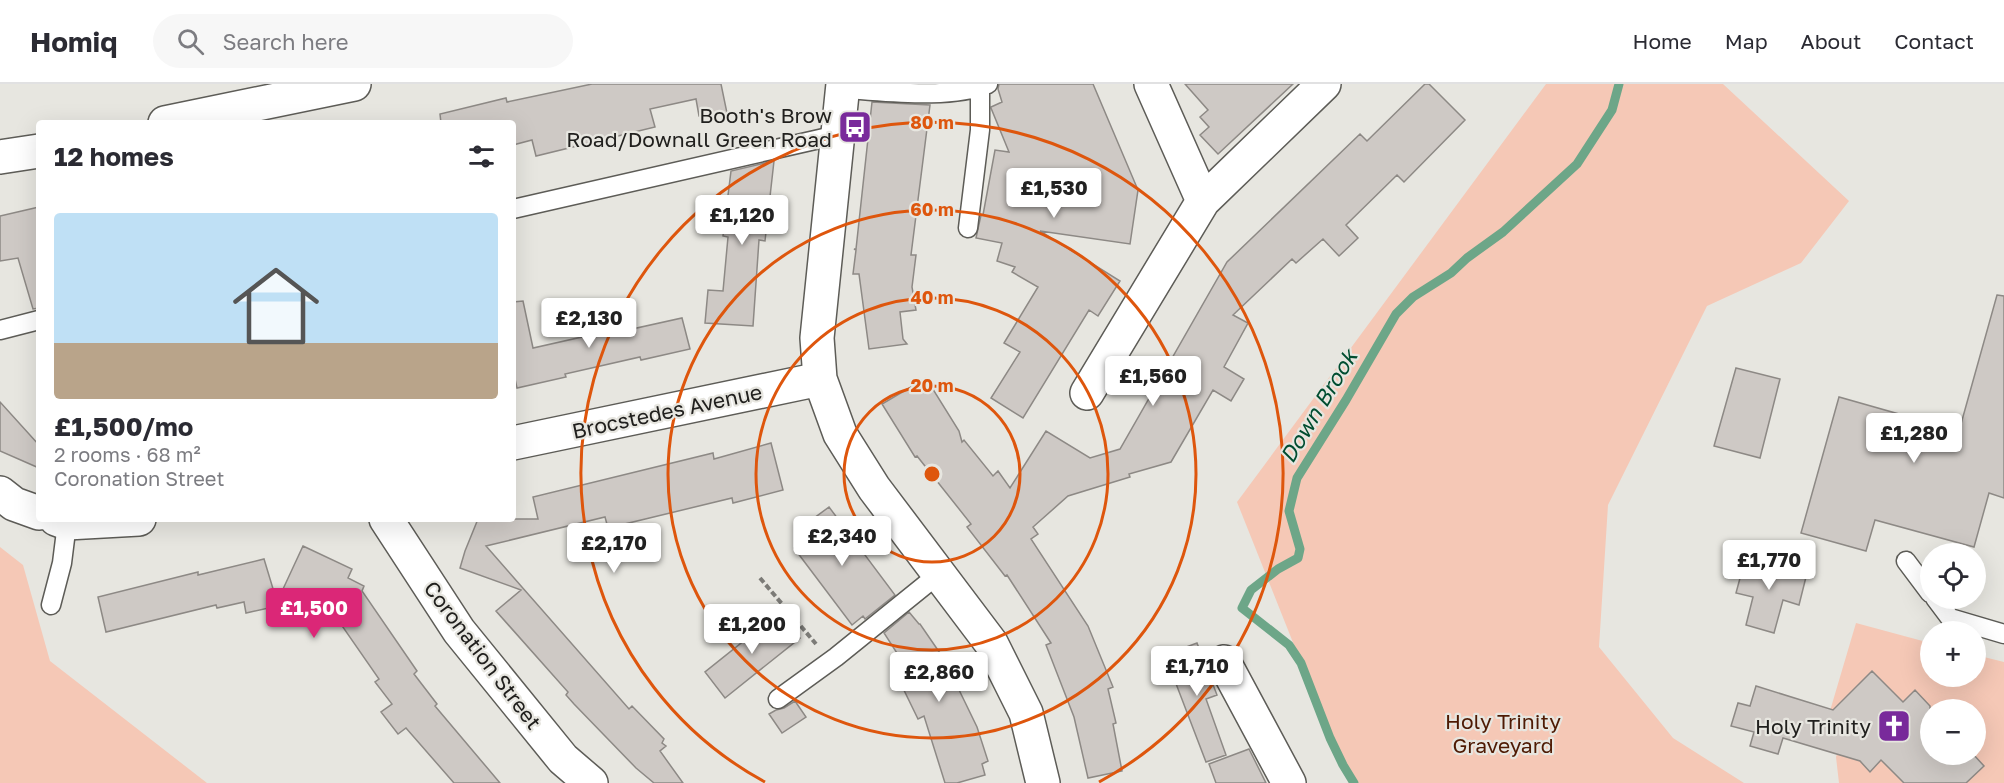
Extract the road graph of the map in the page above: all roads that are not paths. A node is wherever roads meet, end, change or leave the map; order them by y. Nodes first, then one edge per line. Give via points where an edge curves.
1 (354, 84) edge
2 (1151, 84) edge
3 (1324, 84) edge
4 (984, 86) edge
5 (843, 87) edge
6 (180, 120) edge
7 (837, 135) junction
8 (36, 151) edge
9 (0, 156) edge
10 (1203, 201) junction
11 (516, 208) edge
12 (968, 228) dead end
13 (36, 321) edge
14 (0, 330) edge
15 (820, 379) junction
16 (1087, 393) dead end
17 (516, 441) edge
18 (0, 493) edge
19 (36, 512) edge
20 (55, 522) edge
21 (388, 522) edge
22 (1906, 561) dead end
23 (940, 573) junction
24 (1920, 580) edge
25 (51, 605) dead end
26 (1943, 609) edge
27 (2004, 634) edge
28 (1224, 662) dead end
29 (778, 699) dead end
30 (591, 783) edge
31 (1043, 783) edge
32 (1289, 783) edge

1 - 6 street
2 - 10 street
3 - 10 street
4 - 5 lane via 946,93
4 - 12 lane
5 - 7 street
7 - 11 lane
7 - 15 street via 817,338
8 - 9 street
10 - 16 street
13 - 14 lane
15 - 17 street, Brocstedes Avenue
15 - 23 street via 840,434 874,488
18 - 19 street via 14,504
20 - 25 lane via 62,564
21 - 30 street, Coronation Street via 459,631 563,759
22 - 24 lane
23 - 29 lane
23 - 31 street via 991,643 1026,713
26 - 27 lane via 1950,618
28 - 32 street

